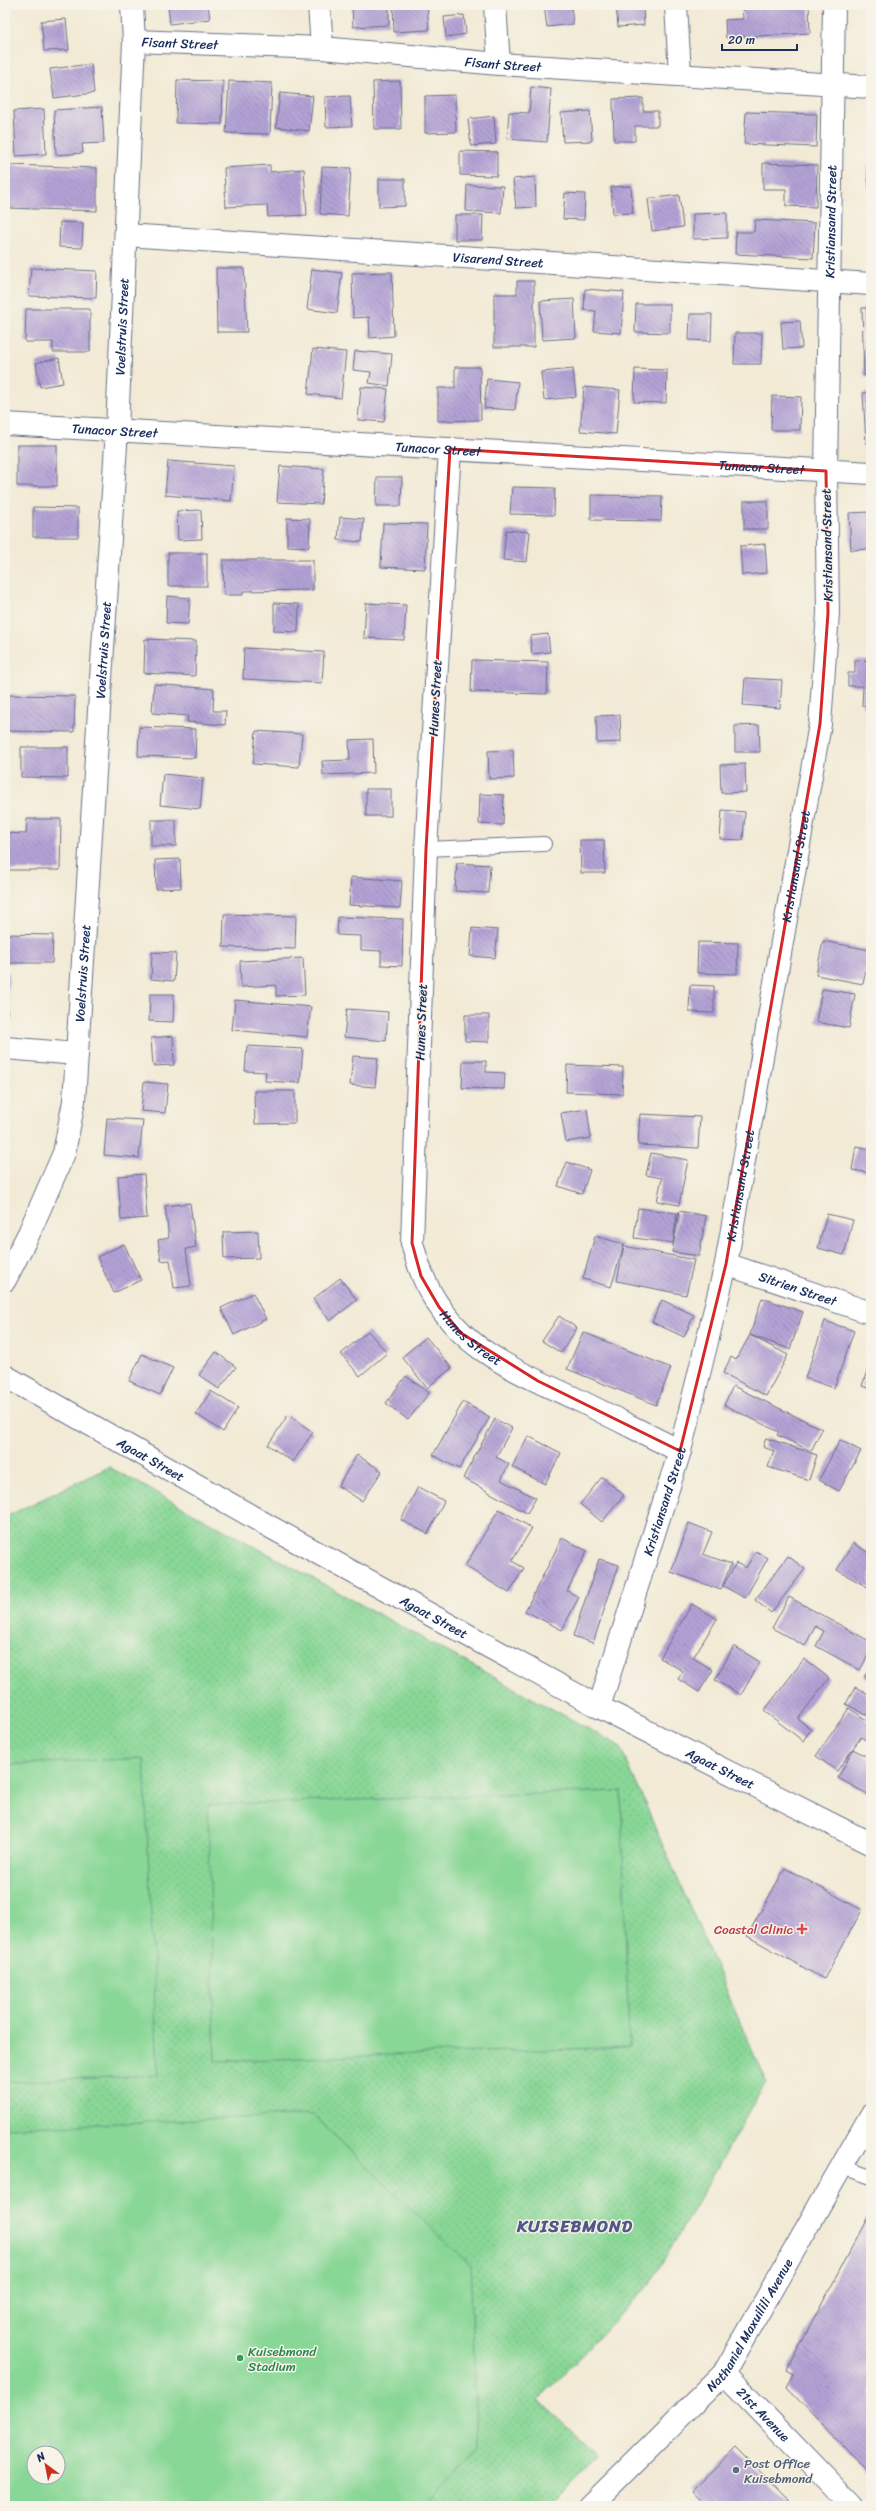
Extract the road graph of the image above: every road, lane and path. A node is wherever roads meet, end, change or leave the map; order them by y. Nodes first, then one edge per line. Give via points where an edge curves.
1 (132, 5) edge
2 (319, 5) edge
3 (495, 5) edge
4 (676, 5) edge
5 (834, 5) edge
6 (134, 41) junction
7 (322, 48) junction
8 (499, 64) junction
9 (680, 74) junction
10 (833, 86) junction
11 (871, 87) edge
12 (126, 234) junction
13 (830, 283) junction
14 (871, 284) edge
15 (5, 424) edge
16 (117, 429) junction
17 (450, 449) junction
18 (826, 471) junction
19 (871, 473) edge
20 (544, 844) dead end
21 (426, 849) junction
22 (5, 1048) edge
23 (77, 1054) junction
24 (726, 1264) junction
25 (5, 1280) edge
26 (871, 1313) edge
27 (5, 1376) edge
28 (680, 1451) junction
29 (599, 1707) junction
30 (871, 1844) edge
31 (871, 2115) edge
32 (842, 2167) junction
33 (871, 2177) edge
34 (724, 2373) junction
35 (590, 2506) edge
36 (852, 2506) edge

1 - 6 street, Voelstruis Street
2 - 7 street
3 - 8 street
4 - 9 street
5 - 10 street, Kristiansand Street
6 - 7 street, Fisant Street
6 - 12 street, Voelstruis Street
7 - 8 street, Fisant Street
8 - 9 street, Fisant Street
9 - 10 street, Fisant Street
10 - 11 street, Fisant Street
10 - 13 street, Kristiansand Street
12 - 13 street, Visarend Street
12 - 16 street, Voelstruis Street
13 - 14 street, Visarend Street
13 - 18 street, Kristiansand Street
15 - 16 street, Tunacor Street
16 - 17 street, Tunacor Street
16 - 23 street, Voelstruis Street
17 - 18 street, Tunacor Street
17 - 21 street, Hunes Street
18 - 19 street, Tunacor Street
18 - 24 street, Kristiansand Street via 828,613 820,724
20 - 21 lane
21 - 28 street, Hunes Street via 412,1243 421,1276 439,1307 462,1333 491,1354 538,1382
22 - 23 street
23 - 25 street, Voelstruis Street via 74,1101 64,1153
24 - 26 street, Sitrien Street
24 - 28 street, Kristiansand Street
27 - 29 street, Agaat Street via 274,1529
28 - 29 street, Kristiansand Street
29 - 30 street, Agaat Street
31 - 32 street, Nathaniel Maxuilili Avenue
32 - 33 lane
32 - 34 street, Nathaniel Maxuilili Avenue
34 - 35 street, Nathaniel Maxuilili Avenue
34 - 36 street, 21st Avenue

